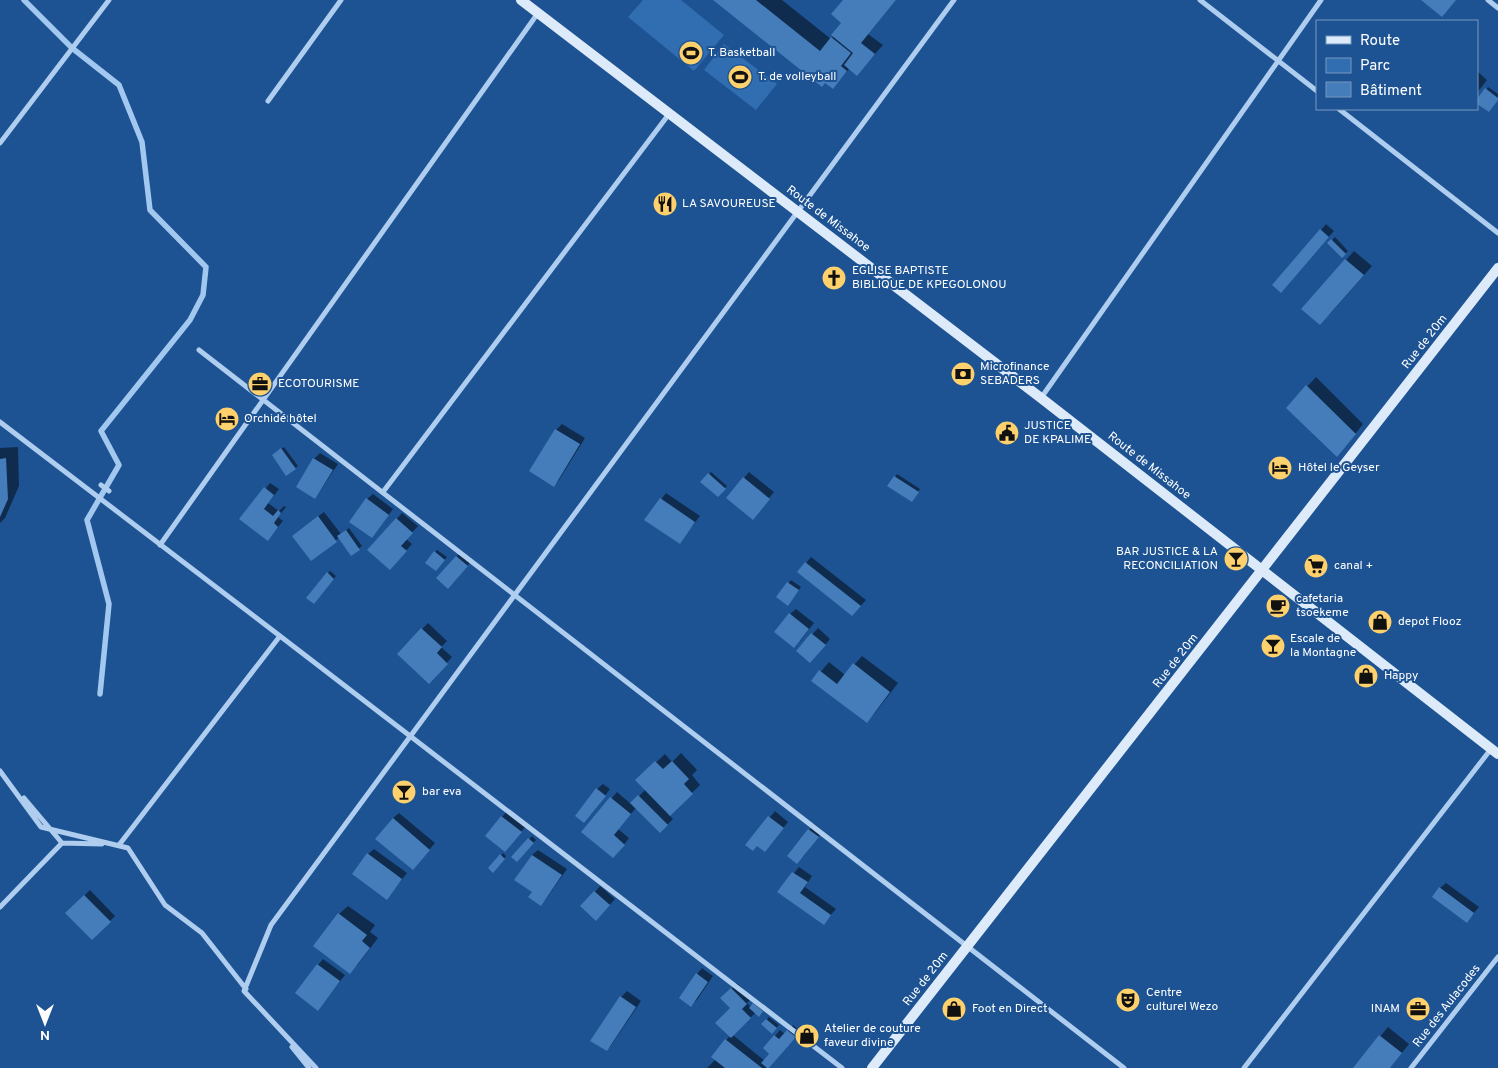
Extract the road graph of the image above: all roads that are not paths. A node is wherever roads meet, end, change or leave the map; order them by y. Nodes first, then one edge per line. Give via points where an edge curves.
1 (109, 0) edge
2 (341, 0) edge
3 (521, 0) edge
4 (954, 0) edge
5 (1200, 0) edge
6 (1321, 0) edge
7 (1488, 0) edge
8 (1498, 8) edge
9 (538, 13) junction
10 (1278, 61) junction
11 (1316, 90) edge
12 (268, 101) dead end
13 (1340, 110) edge
14 (669, 113) junction
15 (0, 143) edge
16 (798, 211) junction
17 (1498, 233) edge
18 (1498, 268) edge
19 (199, 350) dead end
20 (1041, 398) junction
21 (264, 399) junction
22 (0, 422) edge
23 (101, 484) dead end
24 (109, 491) dead end
25 (383, 492) junction
26 (160, 545) junction
27 (1262, 570) junction
28 (515, 595) junction
29 (280, 636) junction
30 (411, 736) junction
31 (1495, 751) edge
32 (0, 771) edge
33 (62, 843) junction
34 (0, 907) edge
35 (968, 947) junction
36 (1498, 957) edge
37 (309, 1068) edge
38 (316, 1068) edge
39 (842, 1068) edge
40 (872, 1068) edge
41 (1124, 1068) edge
42 (1244, 1068) edge
43 (1412, 1068) edge

1 - 15 street
2 - 12 street
3 - 9 main road, Route de Missahoe
4 - 16 street
5 - 10 street
6 - 10 street
7 - 8 street
9 - 14 main road, Route de Missahoe
9 - 21 street
10 - 11 street
10 - 20 street
13 - 17 street
14 - 16 main road, Route de Missahoe
14 - 25 street
16 - 20 main road, Route de Missahoe
16 - 28 street
18 - 27 main road, Rue de 20m
19 - 21 street
20 - 27 main road, Route de Missahoe
21 - 25 street
21 - 26 street
22 - 26 street
23 - 24 street
25 - 28 street
26 - 29 street
27 - 31 main road, Route de Missahoe
27 - 35 main road, Rue de 20m
28 - 30 street
28 - 35 street
29 - 30 street
29 - 33 street via 119,845
30 - 38 street via 271,925 244,991
30 - 39 street
31 - 42 street
32 - 33 street
32 - 37 street via 41,827 128,848 165,905 202,933
33 - 34 street
35 - 40 main road, Rue de 20m
35 - 41 street
36 - 43 street, Rue des Aulacodes

